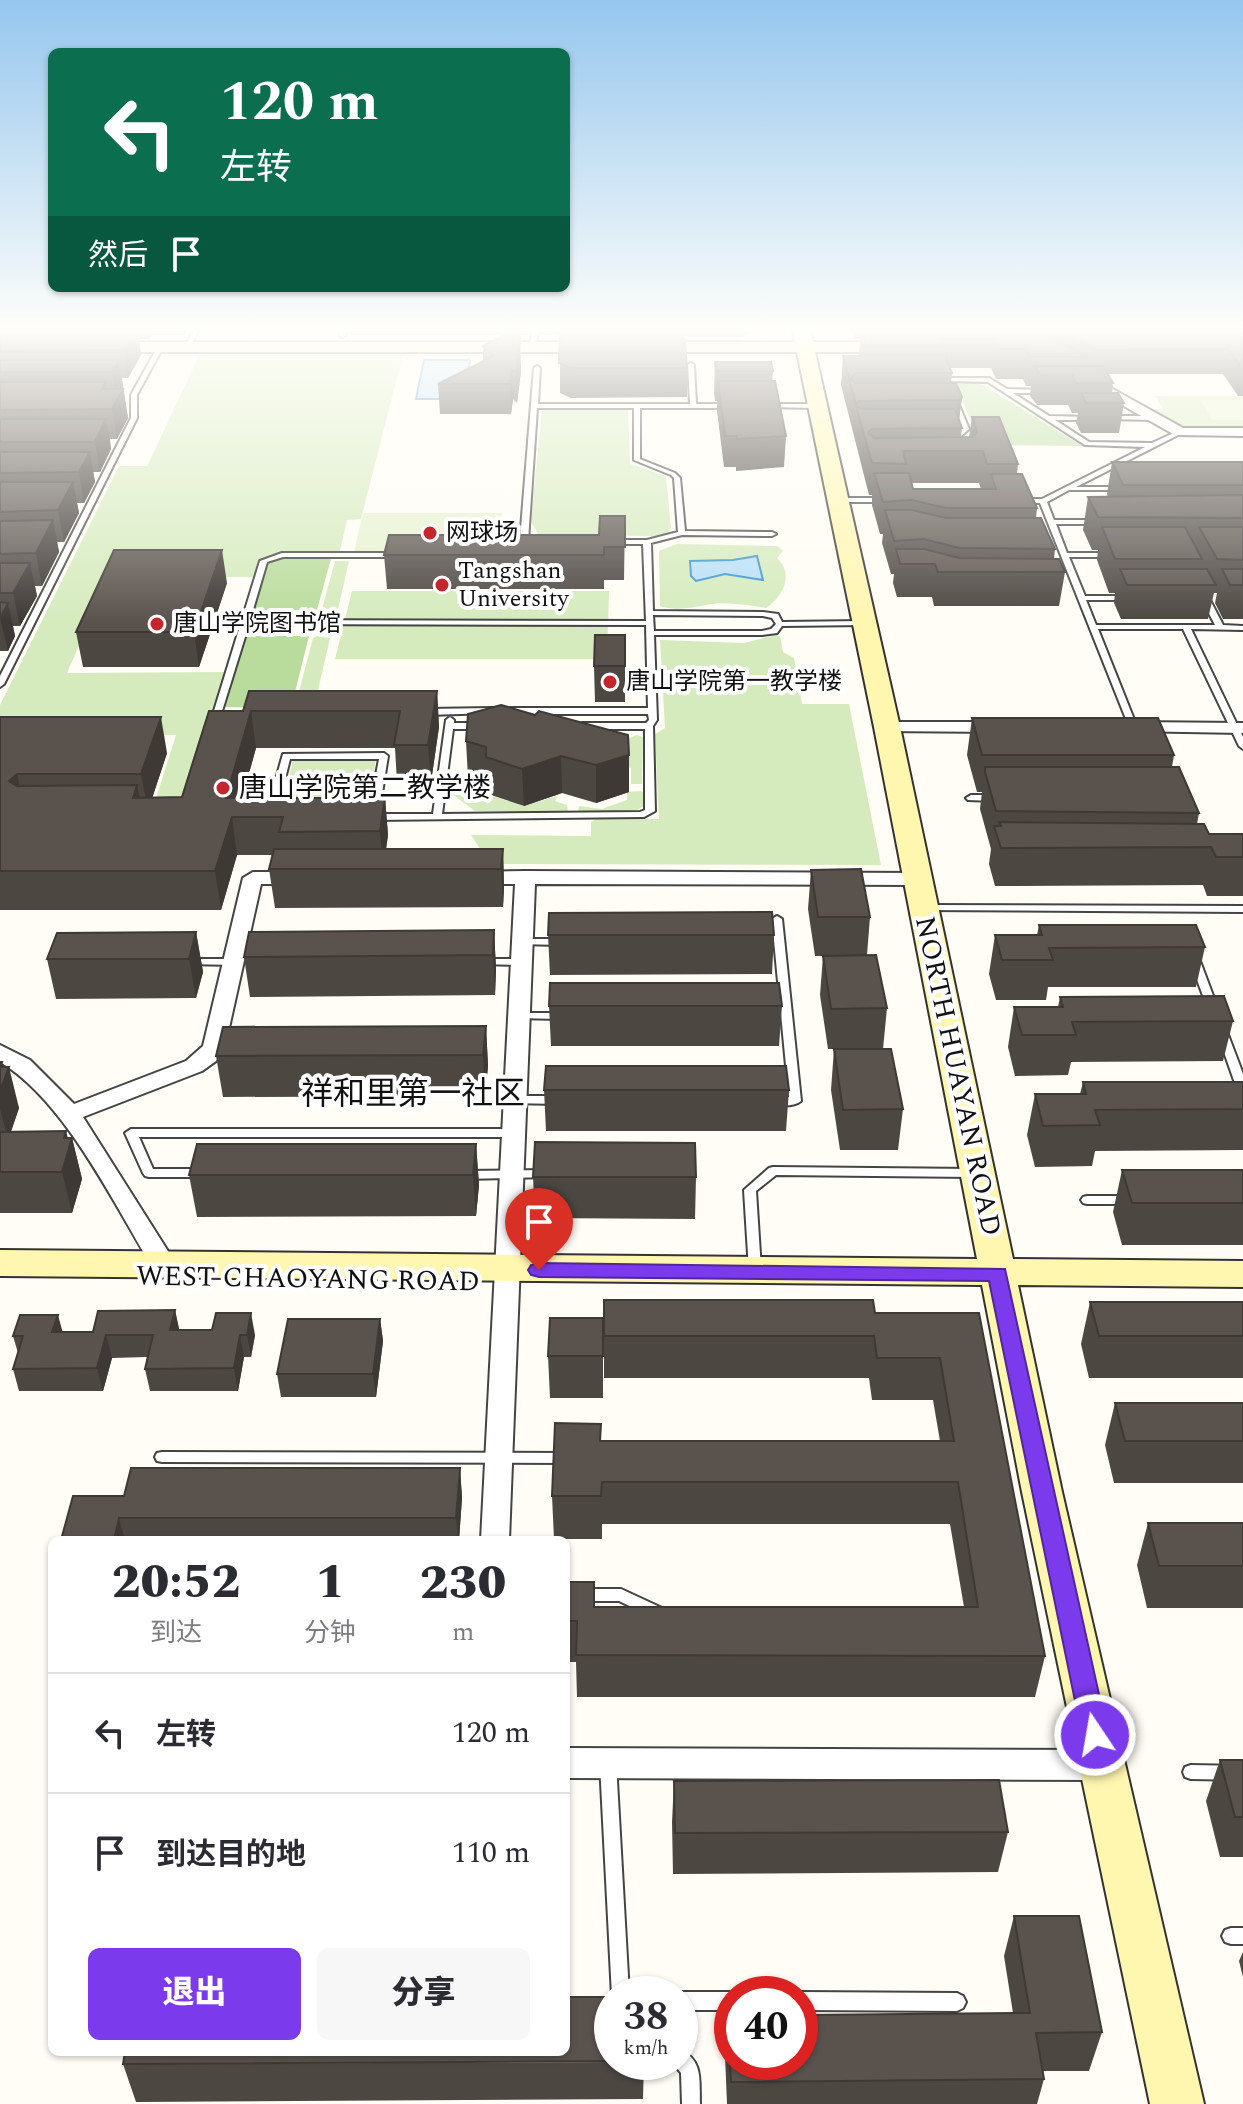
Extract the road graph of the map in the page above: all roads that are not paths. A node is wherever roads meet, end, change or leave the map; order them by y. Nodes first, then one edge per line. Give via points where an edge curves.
1 (130, 426) edge
2 (533, 426) edge
3 (637, 426) edge
4 (821, 426) edge
5 (965, 426) edge
6 (1060, 426) edge
7 (1170, 426) edge
8 (1180, 432) junction
9 (1243, 432) edge
10 (943, 435) edge
11 (957, 435) junction
12 (106, 444) edge
13 (121, 444) junction
14 (1155, 445) junction
15 (962, 450) edge
16 (89, 477) edge
17 (104, 477) junction
18 (1067, 489) junction
19 (1127, 489) edge
20 (837, 500) junction
21 (900, 500) edge
22 (1011, 501) edge
23 (1043, 501) junction
24 (74, 508) dead end
25 (89, 508) junction
26 (1051, 522) junction
27 (1115, 522) edge
28 (682, 533) junction
29 (772, 534) dead end
30 (524, 541) junction
31 (540, 541) edge
32 (601, 542) edge
33 (647, 542) junction
34 (1046, 546) edge
35 (55, 547) dead end
36 (69, 547) junction
37 (1062, 550) junction
38 (504, 554) edge
39 (414, 555) edge
40 (1124, 555) edge
41 (1199, 587) edge
42 (1062, 588) edge
43 (1077, 588) junction
44 (31, 591) edge
45 (46, 591) junction
46 (1081, 598) junction
47 (1143, 598) edge
48 (1189, 598) edge
49 (1205, 598) junction
50 (1217, 598) edge
51 (245, 622) junction
52 (650, 623) junction
53 (863, 623) junction
54 (780, 624) junction
55 (1093, 627) junction
56 (1186, 627) junction
57 (1220, 627) junction
58 (1243, 628) edge
59 (13, 631) dead end
60 (26, 631) junction
61 (0, 684) edge
62 (653, 711) junction
63 (420, 712) edge
64 (451, 712) junction
65 (218, 713) junction
66 (233, 713) edge
67 (449, 726) junction
68 (495, 726) edge
69 (572, 726) edge
70 (649, 726) junction
71 (887, 727) junction
72 (1010, 727) edge
73 (1125, 727) joint
74 (1239, 728) edge
75 (209, 741) edge
76 (1243, 746) edge
77 (971, 798) dead end
78 (1001, 798) edge
79 (437, 816) junction
80 (285, 817) edge
81 (358, 817) edge
82 (373, 817) junction
83 (525, 877) junction
84 (317, 878) edge
85 (461, 878) edge
86 (917, 879) junction
87 (924, 908) junction
88 (1175, 908) junction
89 (1243, 909) edge
90 (777, 919) dead end
91 (1180, 923) edge
92 (567, 942) edge
93 (764, 942) edge
94 (779, 942) junction
95 (521, 952) junction
96 (1191, 952) edge
97 (173, 962) edge
98 (241, 962) junction
99 (472, 962) edge
100 (518, 1016) junction
101 (581, 1016) edge
102 (770, 1016) edge
103 (786, 1016) junction
104 (0, 1052) edge
105 (1243, 1089) edge
106 (513, 1100) junction
107 (576, 1100) edge
108 (763, 1101) edge
109 (73, 1127) junction
110 (511, 1133) junction
111 (212, 1173) edge
112 (448, 1174) edge
113 (558, 1174) edge
114 (978, 1174) junction
115 (511, 1175) junction
116 (1087, 1200) dead end
117 (1150, 1200) edge
118 (0, 1263) edge
119 (165, 1267) junction
120 (998, 1274) junction
121 (1243, 1274) edge
122 (0, 1275) edge
123 (507, 1276) junction
124 (751, 1277) junction
125 (162, 1457) dead end
126 (499, 1458) junction
127 (575, 1458) edge
128 (495, 1536) edge
129 (570, 1595) edge
130 (679, 1616) edge
131 (608, 1762) junction
132 (570, 1763) edge
133 (1102, 1765) junction
134 (1191, 1772) dead end
135 (1243, 1773) edge
136 (619, 1976) edge
137 (818, 2001) edge
138 (957, 2002) dead end
139 (690, 2080) edge
140 (691, 2104) edge
141 (1177, 2104) edge

1 - 13 lane
2 - 30 lane
3 - 28 lane via 637,460 677,478
4 - 20 street, NORTH HUAYAN ROAD
5 - 11 lane
6 - 14 lane via 1087,444
7 - 8 street
8 - 9 street
8 - 14 lane
10 - 11 lane
11 - 15 lane
12 - 13 lane
13 - 17 lane
14 - 18 lane
16 - 17 lane
17 - 25 lane
18 - 19 lane
18 - 23 lane
20 - 21 lane
20 - 53 street, NORTH HUAYAN ROAD
22 - 23 lane
23 - 26 lane
24 - 25 lane
25 - 36 lane
26 - 27 lane
26 - 37 lane
28 - 29 lane
28 - 33 lane
30 - 31 lane
30 - 38 lane
32 - 33 lane
33 - 52 lane
34 - 37 lane
35 - 36 lane
36 - 45 lane
37 - 40 lane
37 - 43 lane
39 - 51 lane via 272,557 264,561
41 - 49 lane
42 - 43 lane
43 - 46 lane
44 - 45 lane
45 - 60 lane
46 - 47 lane
46 - 55 lane
48 - 49 lane
49 - 50 lane
49 - 57 lane
51 - 52 lane
51 - 65 lane
52 - 54 lane via 763,614 775,616
52 - 54 lane via 762,633 779,629
52 - 62 lane
53 - 54 lane
53 - 71 street, NORTH HUAYAN ROAD
55 - 56 lane
55 - 73 lane
56 - 57 lane
56 - 74 lane
57 - 58 lane
59 - 60 lane
60 - 61 lane
62 - 64 lane
62 - 70 lane
63 - 64 lane
64 - 67 lane
65 - 66 lane
65 - 75 lane
67 - 68 lane
67 - 79 lane
69 - 70 lane
70 - 79 lane via 650,811 641,815
71 - 72 street
71 - 86 street, NORTH HUAYAN ROAD
73 - 74 street via 1156,734
74 - 76 lane
77 - 78 lane
79 - 82 lane
80 - 82 lane via 271,817 286,756 384,756
81 - 82 lane
83 - 85 street
83 - 86 street
83 - 95 street
84 - 98 street via 253,878
86 - 87 street, NORTH HUAYAN ROAD
87 - 88 lane
87 - 114 street, NORTH HUAYAN ROAD
88 - 89 lane
88 - 91 lane
90 - 94 lane
92 - 95 lane
93 - 94 lane
94 - 103 lane
95 - 99 lane
95 - 100 street
96 - 105 lane
97 - 98 lane
98 - 109 street via 208,1056
100 - 101 lane
100 - 106 street
102 - 103 lane
103 - 108 lane via 795,1101
104 - 109 street via 22,1065
106 - 107 lane
106 - 110 street
109 - 119 street
110 - 111 lane via 131,1133 149,1173
110 - 115 street
112 - 115 lane
113 - 115 lane
114 - 120 street, NORTH HUAYAN ROAD
114 - 124 lane via 773,1171 750,1190
115 - 123 street
116 - 117 lane
118 - 119 street, WEST CHAOYANG ROAD
119 - 123 street, WEST CHAOYANG ROAD
120 - 121 street, WEST CHAOYANG ROAD
120 - 124 street, WEST CHAOYANG ROAD via 955,1284
120 - 133 street, NORTH HUAYAN ROAD
122 - 123 street, WEST CHAOYANG ROAD
123 - 124 street, WEST CHAOYANG ROAD
123 - 126 street
125 - 126 lane
126 - 127 lane
126 - 128 street
129 - 130 lane via 621,1595 663,1616
131 - 132 street
131 - 133 street
131 - 136 lane
133 - 141 street, NORTH HUAYAN ROAD
134 - 135 lane
137 - 138 lane
139 - 140 lane

